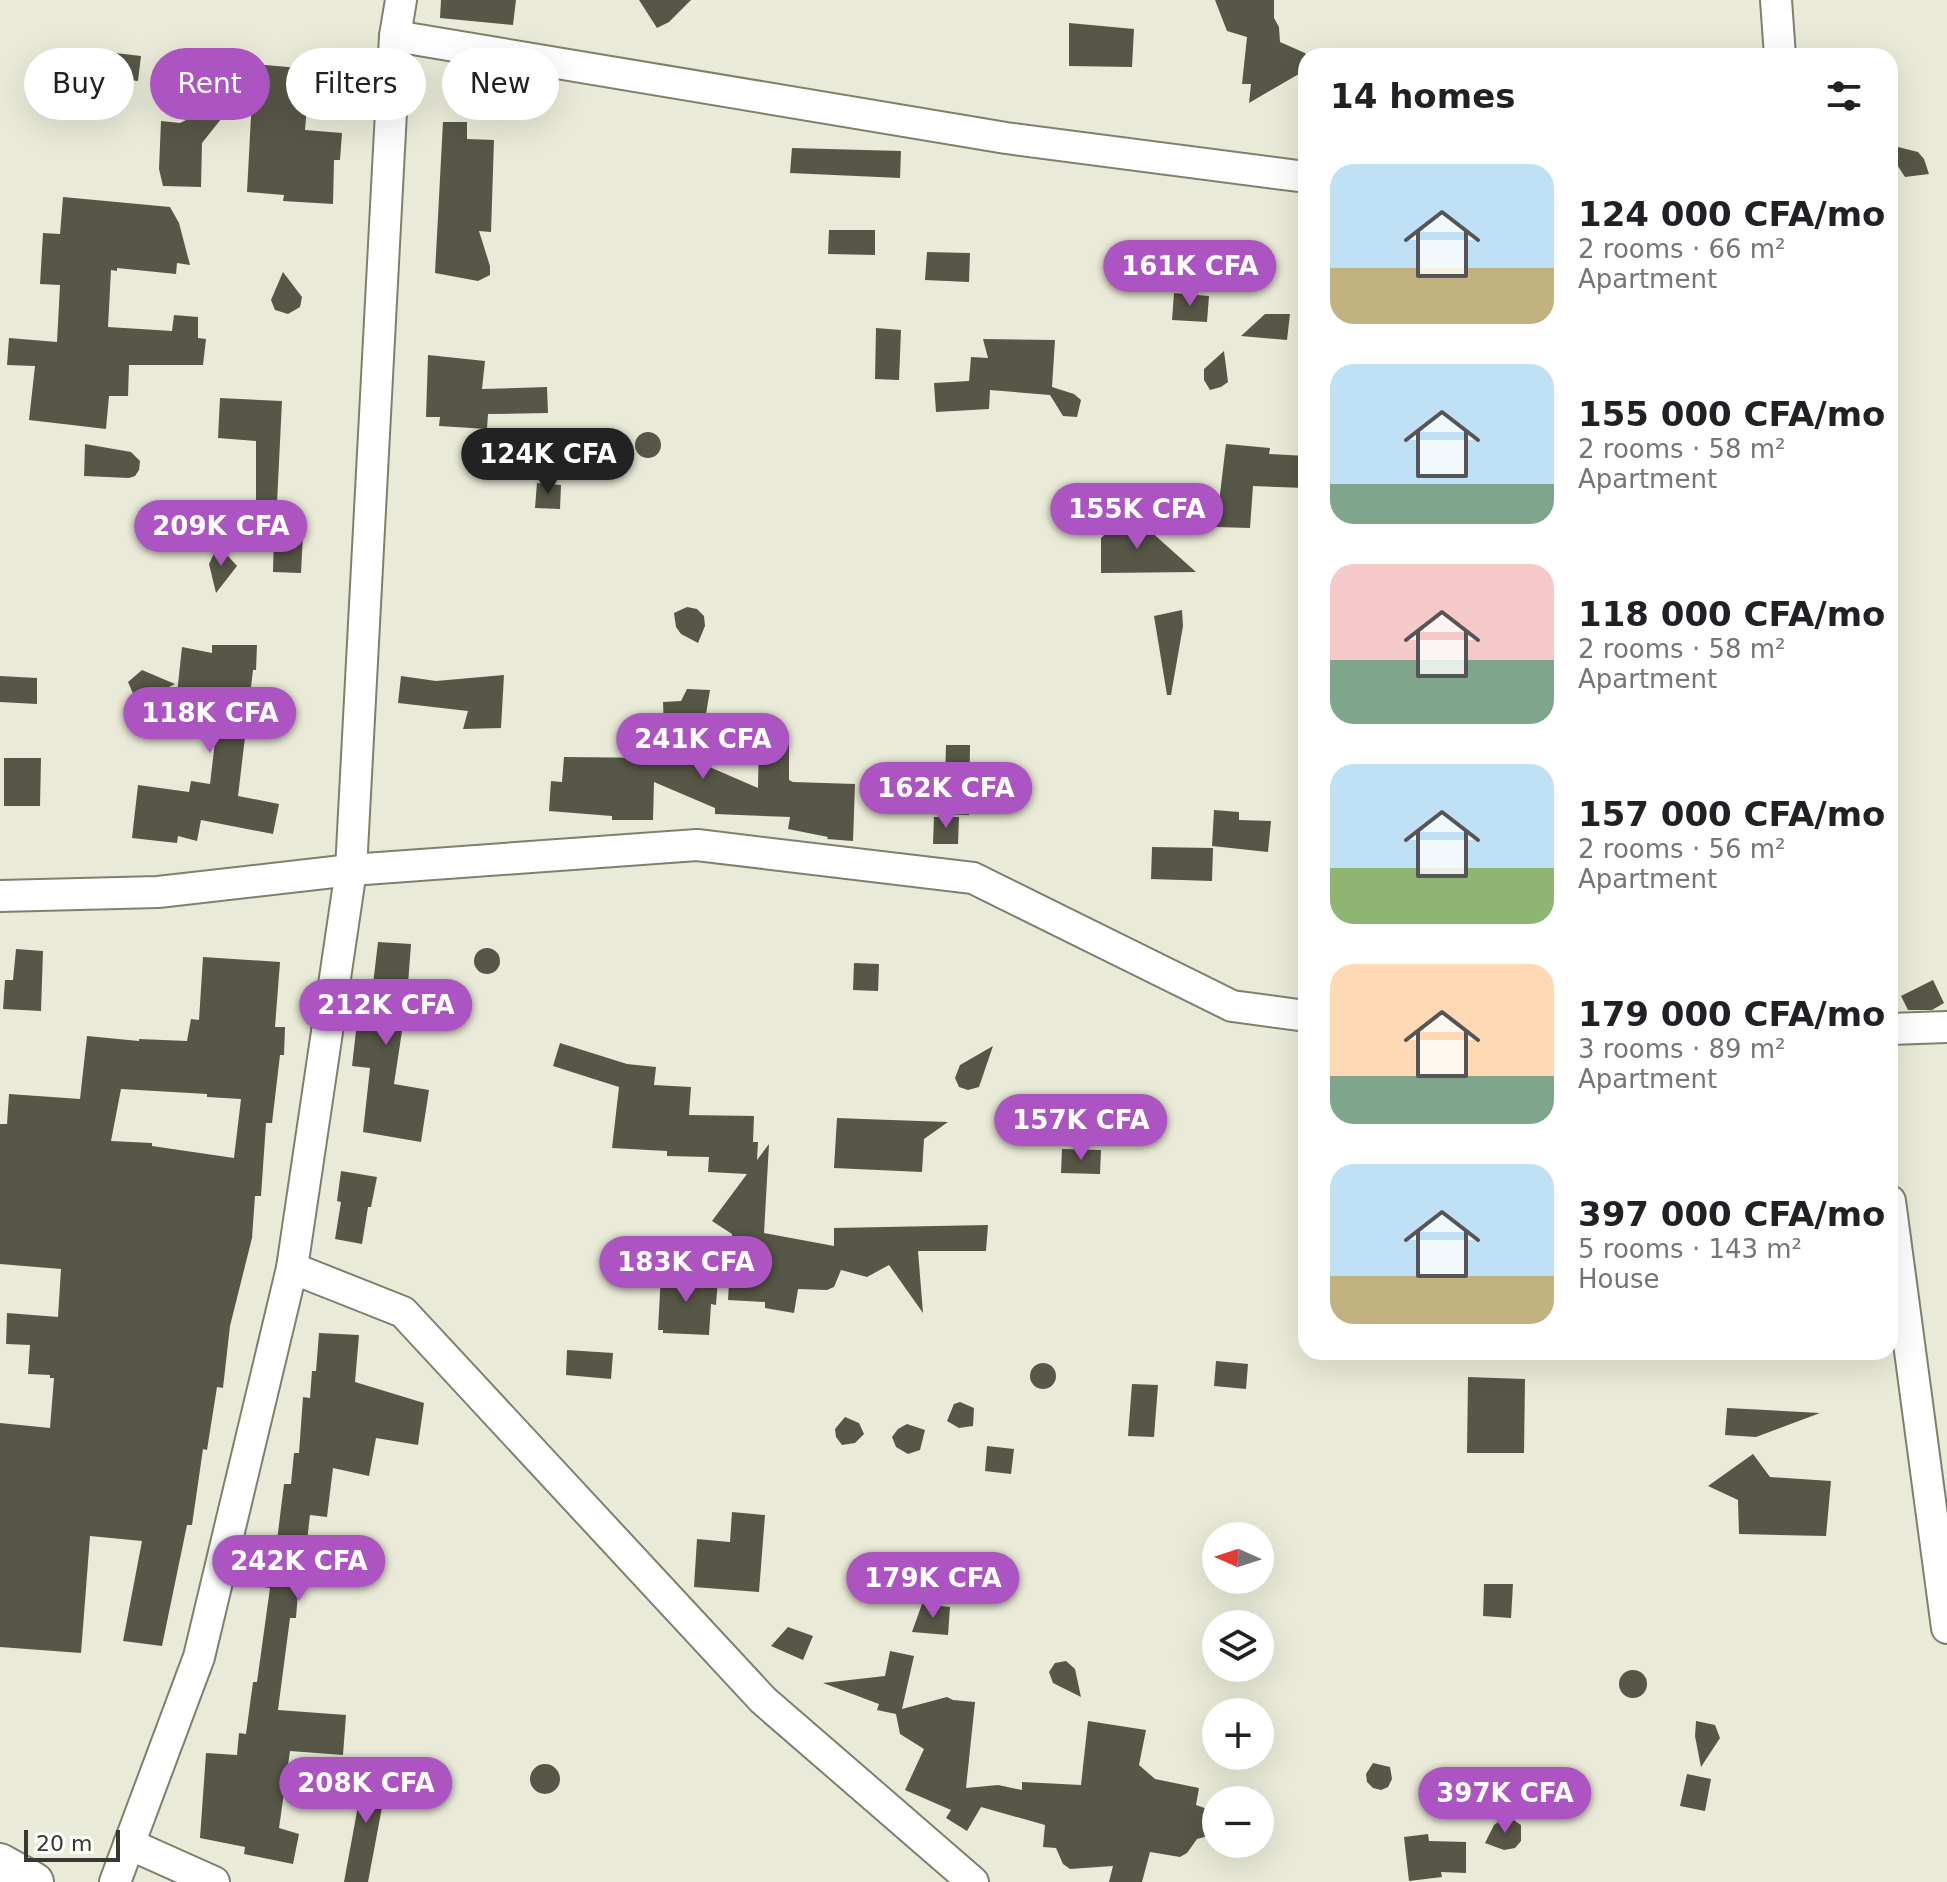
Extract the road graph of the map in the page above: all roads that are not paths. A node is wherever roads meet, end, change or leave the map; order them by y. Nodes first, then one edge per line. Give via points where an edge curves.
1 (401, 0) edge
2 (1776, 0) edge
3 (395, 36) junction
4 (1779, 48) edge
5 (1298, 176) edge
6 (351, 870) junction
7 (0, 896) edge
8 (1298, 1015) edge
9 (1947, 1027) edge
10 (1898, 1029) edge
11 (1898, 1261) edge
12 (292, 1268) junction
13 (1947, 1628) edge
14 (129, 1844) junction
15 (0, 1863) edge
16 (34, 1882) edge
17 (115, 1882) edge
18 (214, 1882) edge
19 (973, 1882) edge

1 - 3 street
2 - 4 street
3 - 5 street via 1006,138
3 - 6 street
6 - 7 street via 158,892
6 - 8 street via 697,845 973,878 1232,1006
6 - 12 street
9 - 10 street
11 - 13 street
12 - 14 street via 199,1657
12 - 19 street via 403,1312 763,1700
14 - 17 street
14 - 18 street
15 - 16 street

